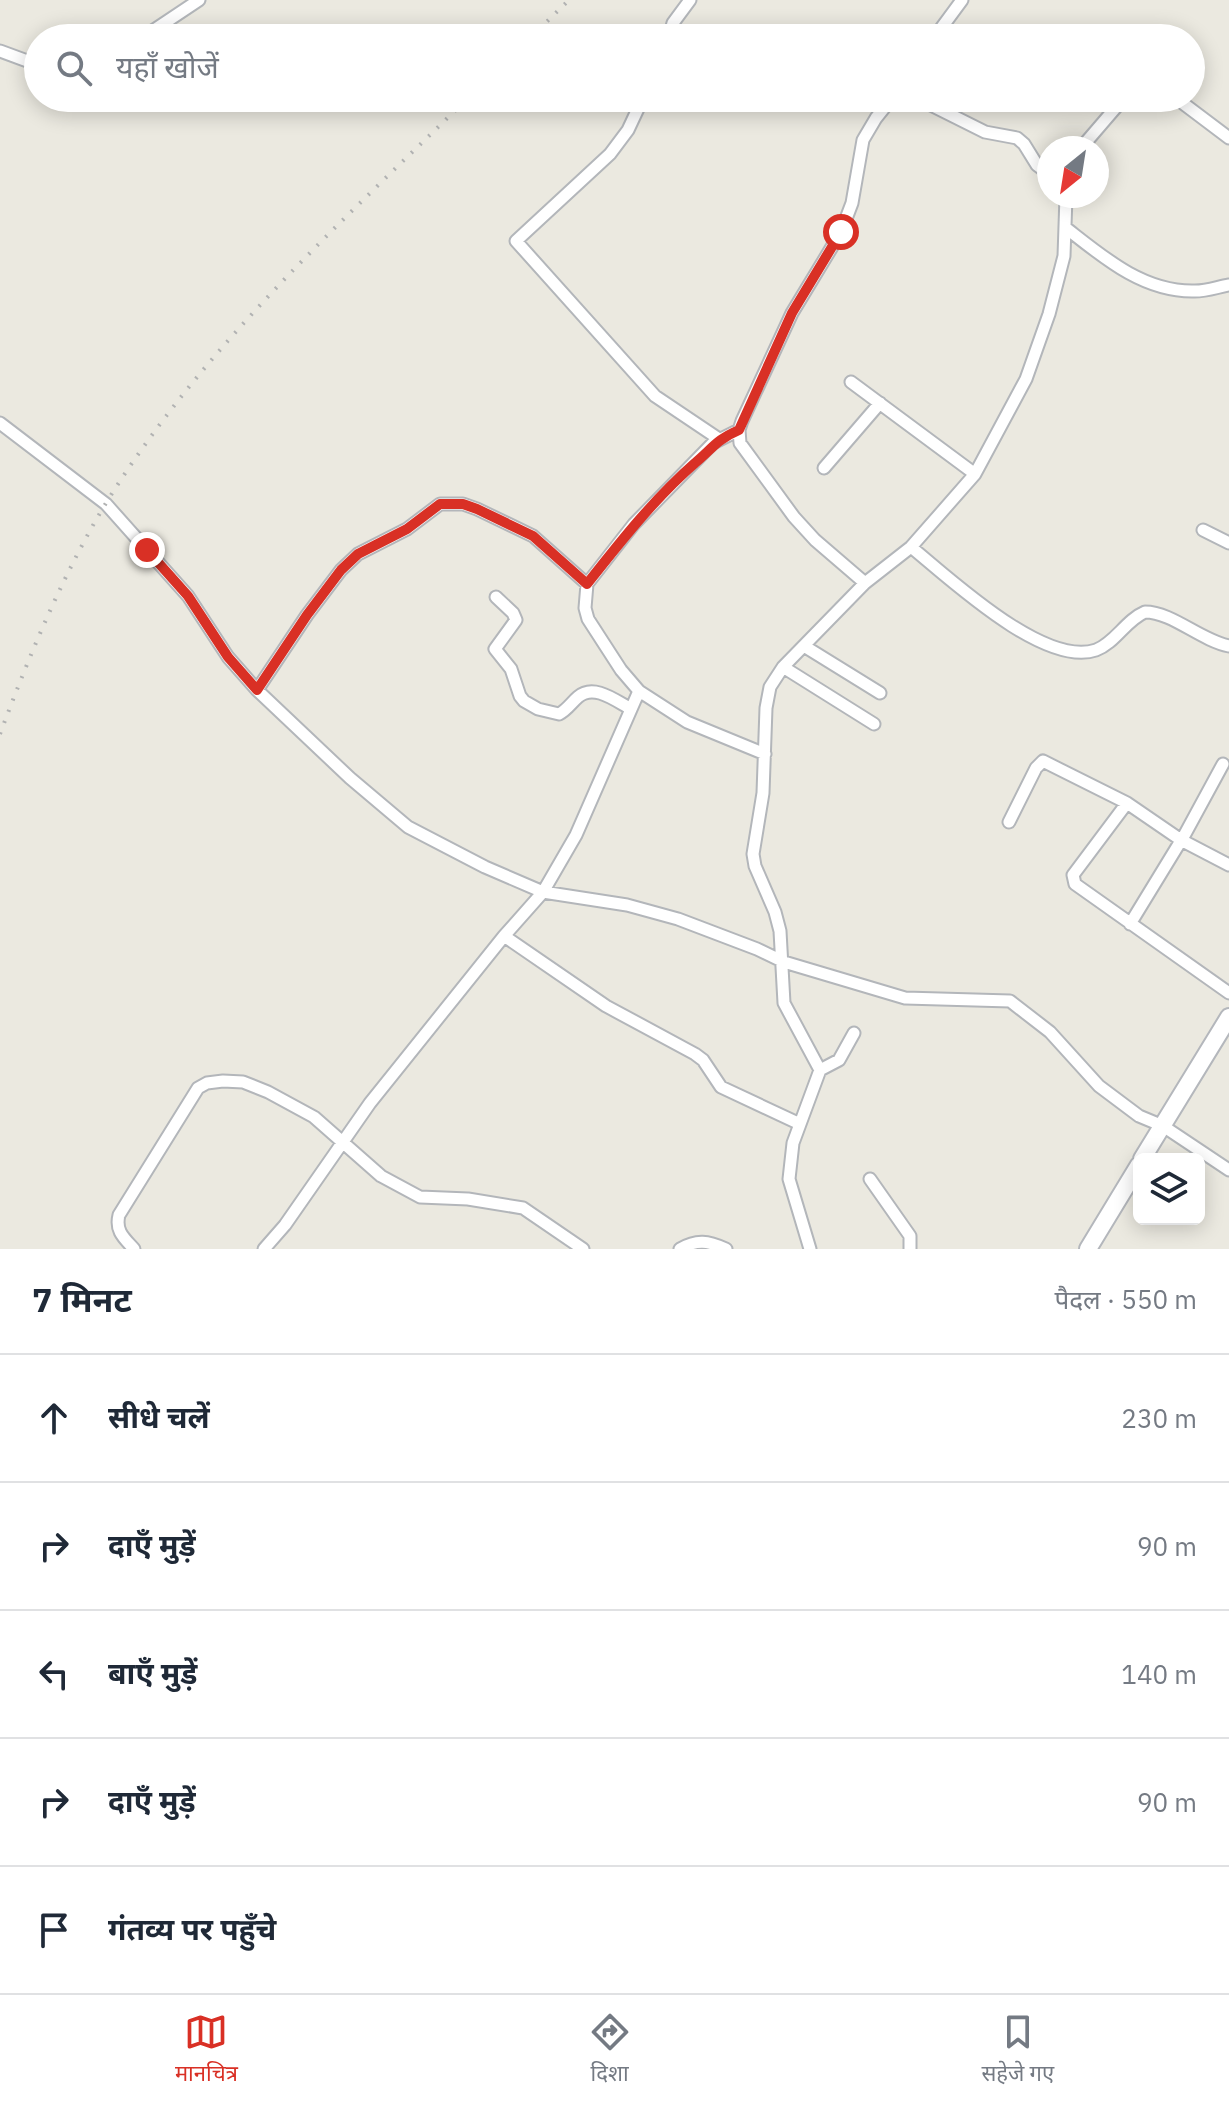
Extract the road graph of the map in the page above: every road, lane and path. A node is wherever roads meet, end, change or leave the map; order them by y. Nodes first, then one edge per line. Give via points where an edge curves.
1 (199, 0) edge
2 (690, 0) edge
3 (962, 0) edge
4 (163, 24) edge
5 (673, 24) edge
6 (944, 24) edge
7 (0, 51) edge
8 (24, 60) edge
9 (636, 112) edge
10 (881, 112) edge
11 (945, 112) edge
12 (1112, 112) edge
13 (1195, 112) edge
14 (1091, 136) edge
15 (1229, 138) edge
16 (1037, 165) edge
17 (1066, 208) edge
18 (1066, 228) junction
19 (1229, 285) edge
20 (851, 382) dead end
21 (880, 403) junction
22 (0, 423) edge
23 (739, 430) junction
24 (719, 439) junction
25 (824, 468) dead end
26 (975, 474) junction
27 (1203, 530) dead end
28 (1229, 543) edge
29 (911, 547) junction
30 (865, 583) junction
31 (587, 584) junction
32 (496, 597) dead end
33 (804, 646) junction
34 (1229, 646) edge
35 (783, 667) junction
36 (257, 690) junction
37 (639, 691) junction
38 (880, 693) dead end
39 (631, 709) junction
40 (874, 724) dead end
41 (765, 754) junction
42 (1223, 764) dead end
43 (1127, 803) junction
44 (1009, 822) dead end
45 (1181, 840) junction
46 (1229, 865) edge
47 (543, 892) junction
48 (1130, 924) junction
49 (504, 936) junction
50 (784, 962) junction
51 (1229, 993) edge
52 (1229, 1017) edge
53 (854, 1033) dead end
54 (820, 1070) junction
55 (800, 1124) junction
56 (1163, 1126) junction
57 (343, 1139) junction
58 (1146, 1153) edge
59 (1229, 1170) edge
60 (1133, 1175) edge
61 (870, 1179) dead end
62 (134, 1249) edge
63 (264, 1249) edge
64 (583, 1249) edge
65 (680, 1249) edge
66 (726, 1249) edge
67 (810, 1249) edge
68 (910, 1249) edge
69 (1088, 1249) edge

1 - 4 street
2 - 5 street
3 - 6 street
7 - 8 street
9 - 24 street via 610,154 516,241 655,396
10 - 23 street via 863,140 845,223 792,313
11 - 16 street via 985,132 1017,138
12 - 14 street
13 - 15 street
17 - 18 street
18 - 19 street via 1108,261 1147,282 1192,291
18 - 26 street via 1061,270 1026,379
20 - 21 street
21 - 25 street
21 - 26 street
22 - 36 street via 106,504 188,596
23 - 24 street
23 - 30 street via 744,451 794,517
24 - 31 street via 674,480
26 - 29 street
27 - 28 street
29 - 30 street
29 - 34 street via 1008,624 1067,650 1095,650 1145,612
30 - 33 street
31 - 36 street via 533,536 463,504 440,504 341,570
31 - 37 street via 588,619
32 - 39 street via 516,620 495,649 511,669 524,701 559,714 591,691
33 - 35 street
33 - 38 street
35 - 40 street
35 - 41 street via 768,696
36 - 47 street via 408,827
37 - 39 street
37 - 41 street via 687,722
39 - 47 street via 581,824
41 - 50 street via 753,854 775,912
42 - 45 street
43 - 44 street via 1043,761
43 - 45 street
43 - 48 street via 1072,879
45 - 46 street
45 - 48 street
47 - 49 street
47 - 50 street via 678,919
48 - 51 street
49 - 55 street via 606,1006 695,1054 721,1087
49 - 57 street
50 - 54 street via 784,1003
50 - 56 street via 905,998 1010,1001 1050,1032 1099,1086 1139,1116
52 - 56 street
53 - 54 street via 839,1060
54 - 55 street
55 - 67 street via 789,1179
56 - 58 street
56 - 59 street
57 - 62 street via 268,1092 243,1082 207,1083 189,1100 119,1215 120,1232
57 - 63 street
57 - 64 street via 381,1176 420,1197 523,1208
60 - 69 street
61 - 68 street via 910,1236
65 - 66 street via 693,1241

